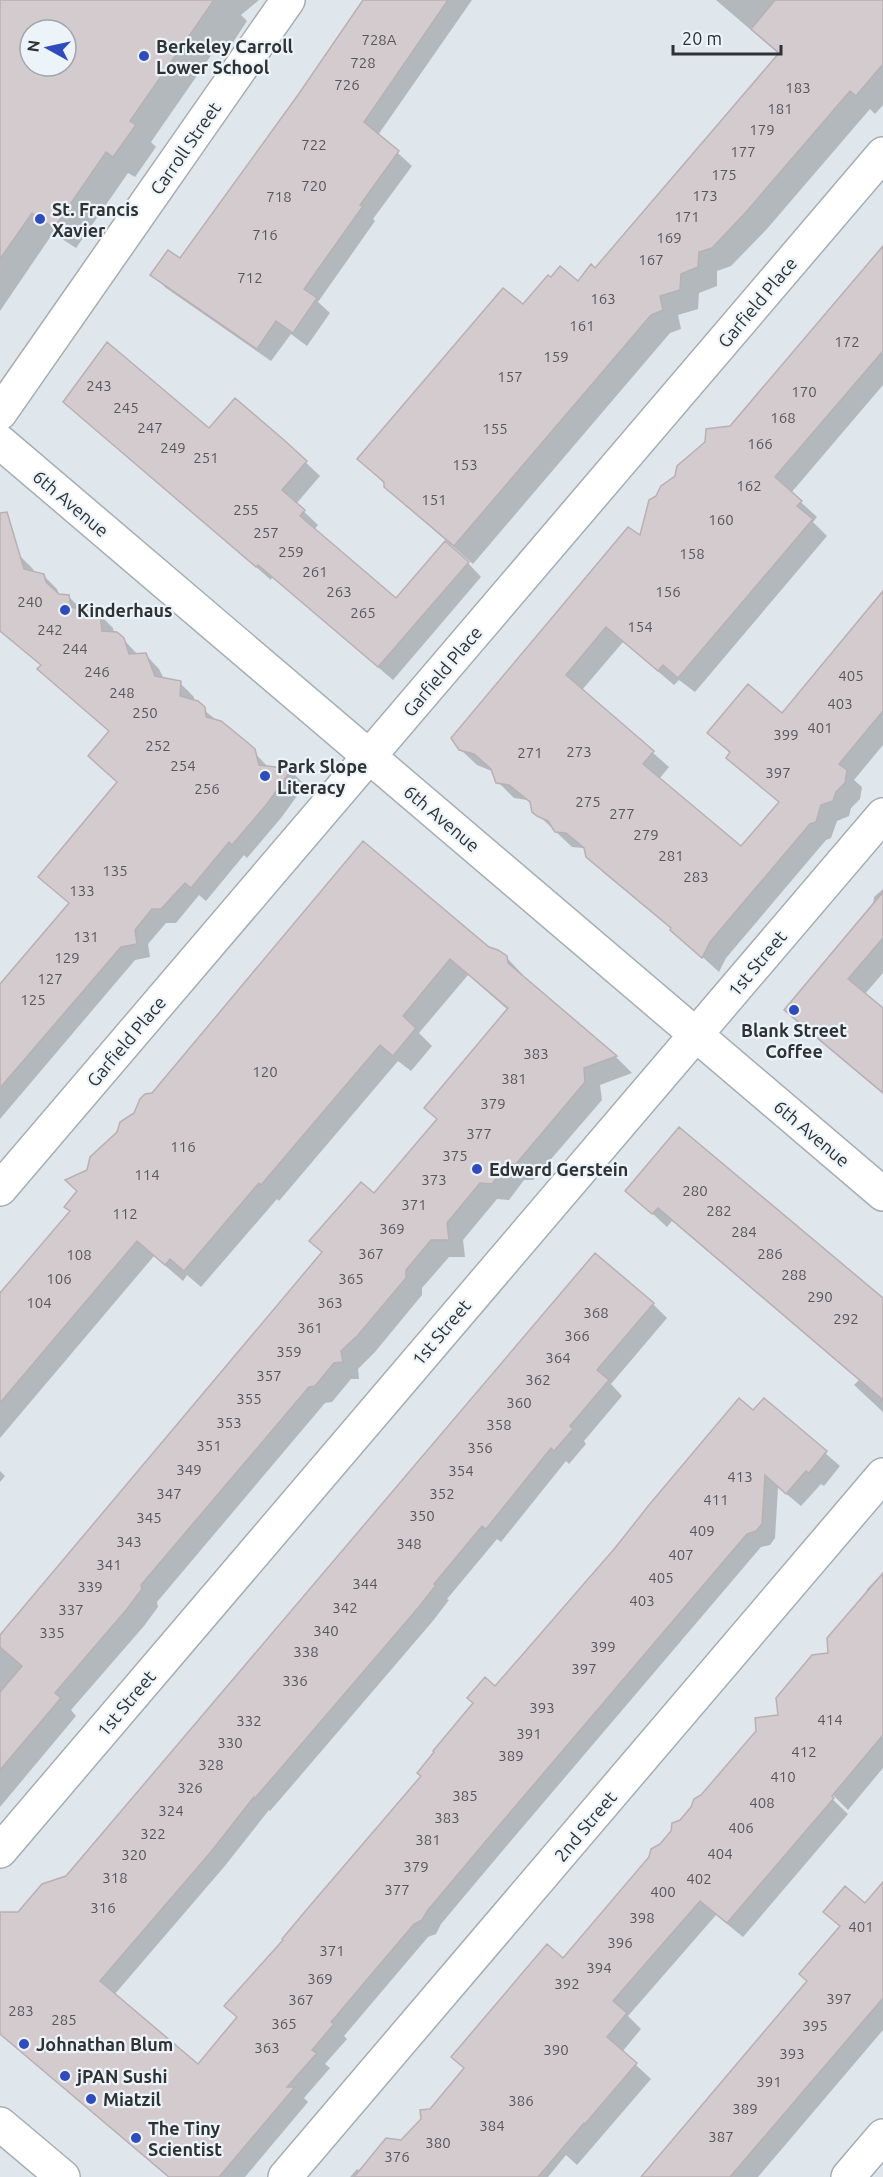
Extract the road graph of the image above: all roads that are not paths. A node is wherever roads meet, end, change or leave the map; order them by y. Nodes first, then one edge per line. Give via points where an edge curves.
1 (288, 0) edge
2 (883, 154) edge
3 (0, 413) edge
4 (0, 442) edge
5 (369, 756) junction
6 (883, 814) edge
7 (695, 1034) junction
8 (0, 1189) edge
9 (883, 1194) edge
10 (883, 1474) edge
11 (0, 1851) edge
12 (0, 2124) edge
13 (883, 2136) edge
14 (63, 2177) edge
15 (285, 2177) edge
16 (848, 2177) edge

1 - 3 street, Carroll Street
2 - 5 street, Garfield Place
4 - 5 street, 6th Avenue
5 - 7 street, 6th Avenue
5 - 8 street, Garfield Place
6 - 7 street, 1st Street
7 - 9 street, 6th Avenue
7 - 11 street, 1st Street
10 - 15 street, 2nd Street
12 - 14 street
13 - 16 street

